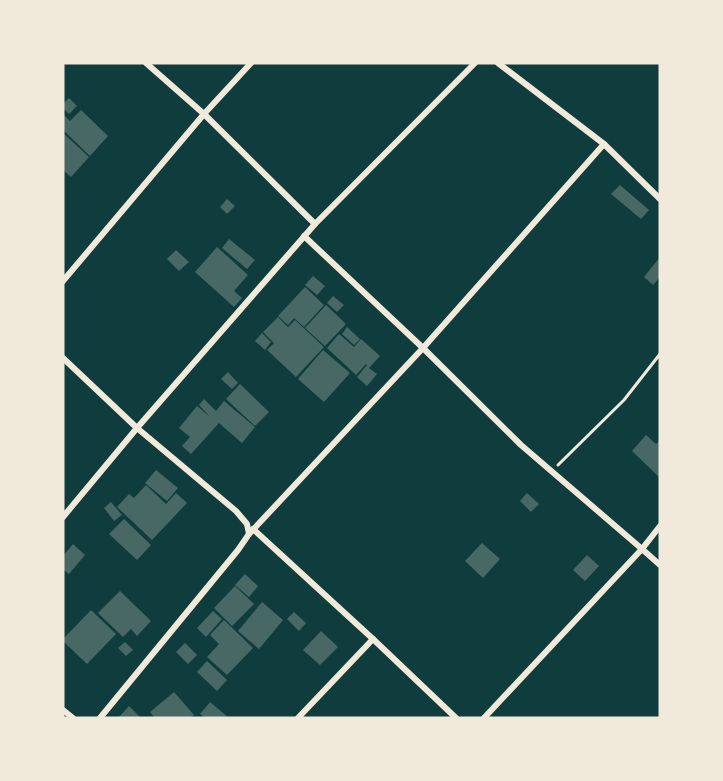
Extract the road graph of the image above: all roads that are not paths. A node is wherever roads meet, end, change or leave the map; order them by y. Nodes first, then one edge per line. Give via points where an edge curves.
1 (146, 63) edge
2 (251, 63) edge
3 (475, 63) edge
4 (498, 63) edge
5 (204, 114) junction
6 (604, 144) junction
7 (660, 199) edge
8 (315, 224) junction
9 (304, 236) junction
10 (63, 281) edge
11 (423, 348) junction
12 (63, 358) edge
13 (137, 428) junction
14 (63, 517) edge
15 (660, 526) edge
16 (251, 532) junction
17 (642, 549) junction
18 (660, 565) edge
19 (374, 639) junction
20 (63, 710) edge
21 (73, 718) edge
22 (100, 718) edge
23 (297, 718) edge
24 (456, 718) edge
25 (484, 718) edge

1 - 5 street
2 - 5 street
3 - 8 street
4 - 6 street
5 - 8 street
5 - 10 street
6 - 7 street
6 - 11 street
8 - 9 street
9 - 11 street
9 - 13 street
11 - 16 street
11 - 17 street via 521,445
12 - 13 street
13 - 14 street
13 - 16 street via 236,511
15 - 17 street
16 - 19 street
16 - 22 street
17 - 18 street
17 - 25 street
19 - 23 street
19 - 24 street
20 - 21 street

